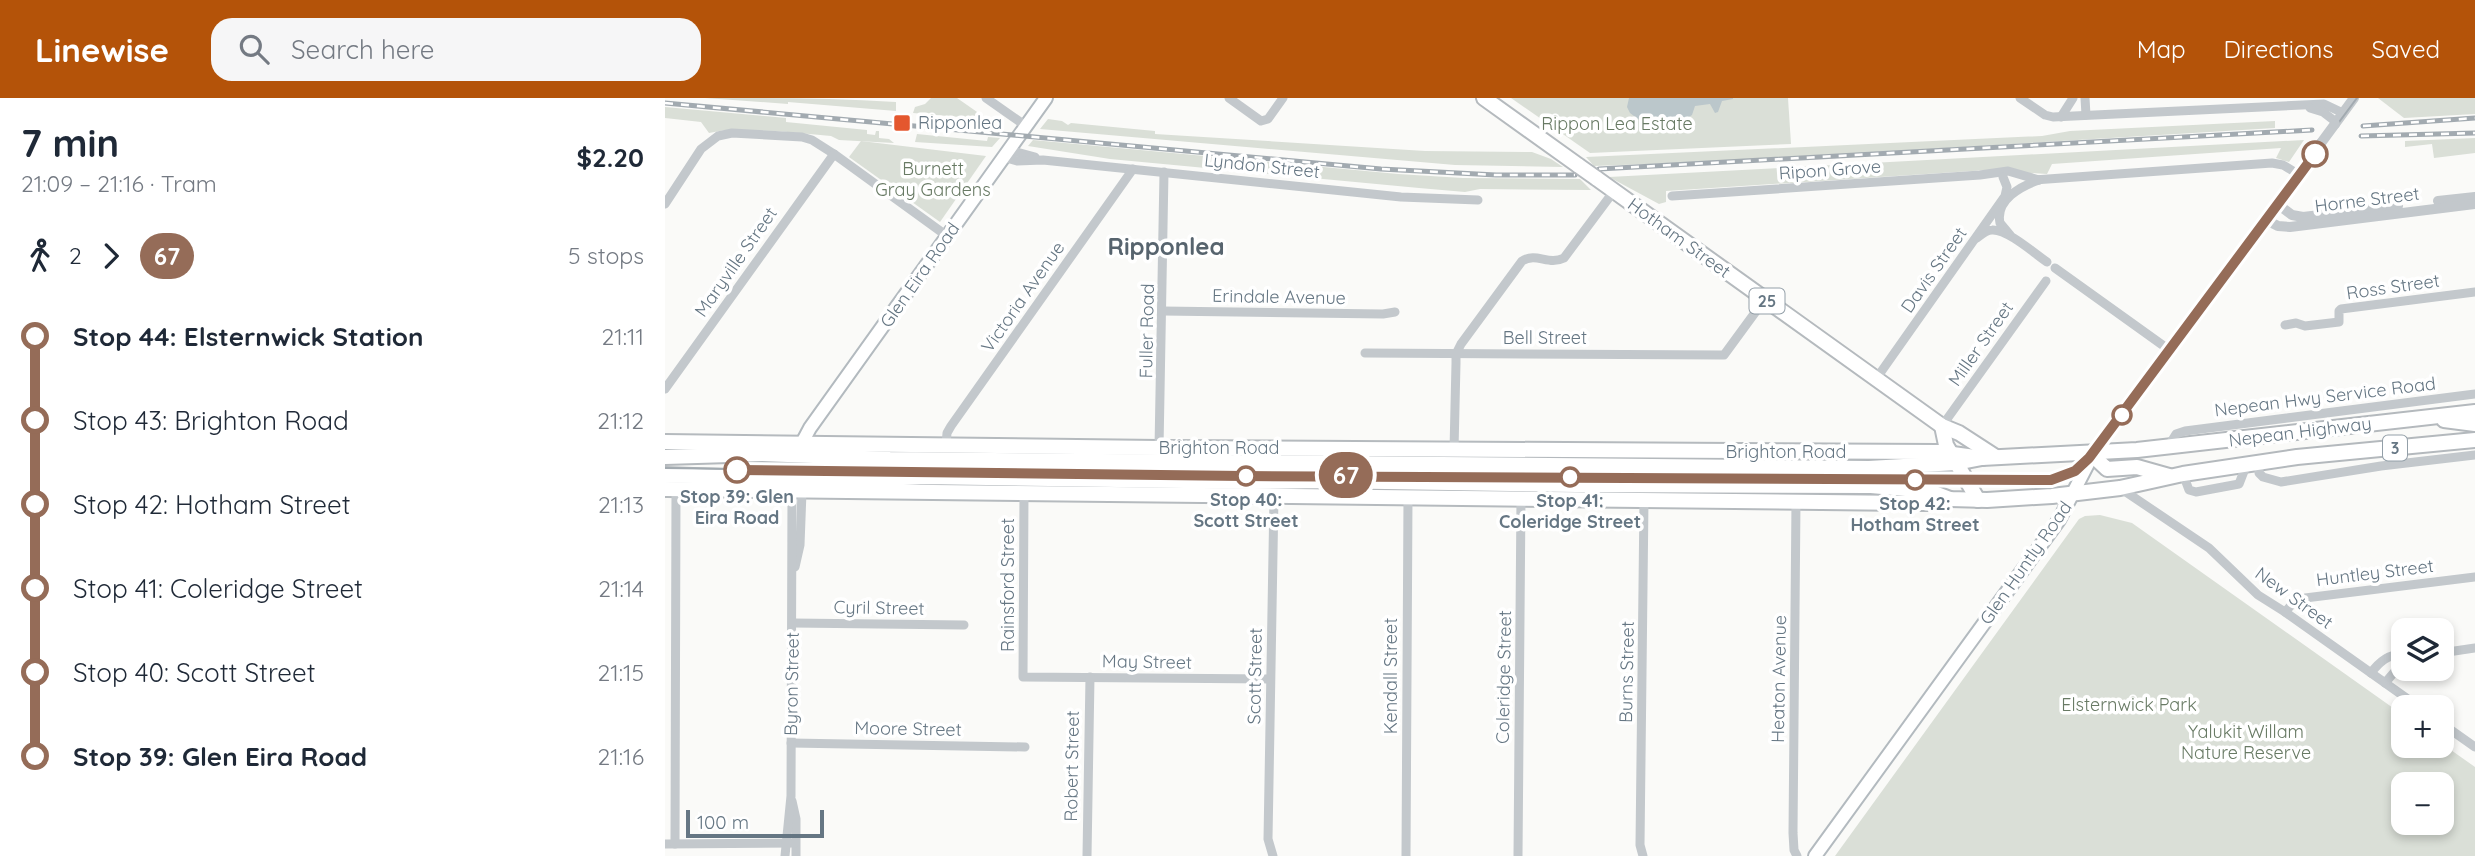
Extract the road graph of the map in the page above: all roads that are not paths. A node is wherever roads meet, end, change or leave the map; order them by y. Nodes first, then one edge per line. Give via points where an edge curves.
1 (986, 98) edge
2 (1046, 98) edge
3 (1229, 98) edge
4 (1283, 98) edge
5 (1484, 98) edge
6 (2020, 98) edge
7 (2073, 98) edge
8 (2085, 98) edge
9 (2354, 98) edge
10 (2086, 115) junction
11 (2061, 117) junction
12 (2338, 119) junction
13 (1026, 126) junction
14 (834, 154) junction
15 (1006, 154) junction
16 (1133, 169) junction
17 (1164, 172) junction
18 (1989, 174) junction
19 (2298, 174) junction
20 (2003, 177) junction
21 (2039, 180) junction
22 (1614, 191) junction
23 (1672, 196) dead end
24 (2475, 197) edge
25 (1478, 200) dead end
26 (2276, 203) junction
27 (665, 204) edge
28 (2475, 204) edge
29 (2437, 205) junction
30 (2264, 219) junction
31 (2321, 219) junction
32 (947, 236) junction
33 (2011, 236) junction
34 (1976, 240) junction
35 (2046, 281) dead end
36 (2475, 292) edge
37 (1765, 299) junction
38 (1163, 311) junction
39 (1395, 312) dead end
40 (2285, 325) dead end
41 (2168, 349) junction
42 (1365, 353) dead end
43 (1456, 354) junction
44 (1876, 379) junction
45 (665, 389) edge
46 (2475, 394) edge
47 (2475, 412) edge
48 (2432, 418) junction
49 (2475, 424) edge
50 (1942, 426) junction
51 (2226, 426) junction
52 (2233, 440) junction
53 (2475, 440) edge
54 (665, 442) edge
55 (946, 445) junction
56 (2167, 447) junction
57 (1159, 448) junction
58 (801, 449) junction
59 (1389, 449) junction
60 (1454, 450) junction
61 (1595, 451) junction
62 (2092, 454) junction
63 (2475, 455) edge
64 (665, 457) edge
65 (1953, 458) junction
66 (1989, 458) junction
67 (1094, 461) junction
68 (1364, 464) junction
69 (2252, 464) junction
70 (1616, 466) junction
71 (1704, 467) junction
72 (665, 475) edge
73 (2176, 475) junction
74 (944, 478) junction
75 (1093, 479) junction
76 (1132, 479) junction
77 (1363, 481) junction
78 (1458, 482) junction
79 (1703, 484) junction
80 (798, 486) junction
81 (2120, 488) junction
82 (670, 489) edge
83 (971, 492) junction
84 (1024, 493) junction
85 (1073, 493) junction
86 (2074, 493) junction
87 (1163, 494) junction
88 (1274, 496) junction
89 (1329, 496) junction
90 (1408, 497) junction
91 (1487, 498) junction
92 (1521, 498) junction
93 (1678, 499) junction
94 (1950, 499) junction
95 (1644, 500) junction
96 (1978, 500) junction
97 (1796, 501) junction
98 (2475, 577) edge
99 (2285, 612) junction
100 (793, 623) junction
101 (964, 625) dead end
102 (2475, 648) edge
103 (2454, 651) edge
104 (2391, 656) edge
105 (2371, 673) junction
106 (2391, 676) edge
107 (1023, 677) joint
108 (1090, 677) junction
109 (1270, 679) junction
110 (2385, 683) junction
111 (2402, 695) edge
112 (2454, 732) edge
113 (791, 743) junction
114 (1025, 747) dead end
115 (2475, 747) edge
116 (1268, 839) junction
117 (790, 843) junction
118 (670, 844) edge
119 (785, 856) edge
120 (796, 856) edge
121 (1087, 856) edge
122 (1264, 856) edge
123 (1273, 856) edge
124 (1406, 856) edge
125 (1518, 856) edge
126 (1640, 856) edge
127 (1797, 856) edge
128 (1815, 856) edge

1 - 13 street
2 - 13 main road, Glen Eira Road
3 - 4 street via 1261,121 1268,119
5 - 22 main road, Hotham Street / 25, bridge
6 - 11 street via 2046,115
7 - 11 street
8 - 10 street
9 - 12 street, Glen Huntly Road
10 - 11 street
10 - 12 street via 2329,104
12 - 19 street, Glen Huntly Road, bridge
13 - 15 main road, Glen Eira Road
14 - 27 street via 807,138 724,134 701,149
14 - 32 street
14 - 45 street, Maryville Street
15 - 16 street, Lyndon Street
15 - 32 main road, Glen Eira Road
16 - 17 street, Lyndon Street
16 - 55 street, Victoria Avenue via 951,426
17 - 25 street, Lyndon Street via 1401,197
17 - 38 street, Fuller Road
18 - 20 street, Ripon Grove
18 - 21 street, Ripon Grove via 2008,171
18 - 23 street, Ripon Grove
19 - 21 street, Ripon Grove via 2272,163
19 - 26 street, Glen Huntly Road
20 - 21 street, Ripon Grove
20 - 34 street, Davis Street via 2006,193
21 - 33 street via 2017,189 2000,212 2000,223
22 - 37 main road, Hotham Street / 25
22 - 43 street via 1565,257 1555,262 1531,257 1520,262
24 - 29 street, Horne Street
26 - 30 street, Glen Huntly Road
26 - 31 street, Horne Street via 2294,216
28 - 29 street, Horne Street
29 - 31 street, Horne Street
30 - 31 street, Horne Street via 2284,227
30 - 41 street, Glen Huntly Road
32 - 58 main road, Glen Eira Road via 810,428
33 - 34 street via 1991,230
33 - 41 street
34 - 44 street, Davis Street
35 - 50 street, Miller Street
36 - 40 street, Ross Street via 2341,309 2339,322
37 - 43 street, Bell Street via 1724,355
37 - 44 main road, Hotham Street / 25
38 - 39 street, Erindale Avenue
38 - 57 street, Fuller Road
41 - 62 street, Glen Huntly Road
42 - 43 street, Bell Street
43 - 60 street
44 - 50 main road, Hotham Street / 25
46 - 51 street, Nepean Hwy Service Road
47 - 48 main road, Nepean Highway / 3
48 - 49 main road
48 - 52 main road, Nepean Highway / 3
50 - 65 main road
50 - 66 main road, Hotham Street / 25 via 1959,433
51 - 52 street
51 - 56 street, Nepean Hwy Service Road via 2179,432
52 - 56 main road, Nepean Highway / 3
53 - 69 main road, Nepean Highway / 3
54 - 58 main road, Brighton Road
55 - 57 main road, Brighton Road
55 - 58 main road, Brighton Road
56 - 62 main road, Nepean Highway / 3
57 - 59 main road, Brighton Road
58 - 64 main road, Brighton Road / 3
58 - 67 main road, Brighton Road / 3 via 890,459
58 - 80 main road, Glen Eira Road
59 - 60 main road, Brighton Road
59 - 68 main road
60 - 61 main road, Brighton Road
61 - 65 main road, Brighton Road
61 - 70 main road
62 - 66 main road, Brighton Road / 3
62 - 73 main road via 2107,469 2137,467
62 - 86 main road, Glen Huntly Road
63 - 69 street via 2281,482 2263,477
65 - 66 main road, Brighton Road / 3
65 - 71 main road, Brighton Road / 3 via 1869,468
65 - 96 main road
67 - 68 main road, Brighton Road / 3
67 - 75 main road
68 - 70 main road, Brighton Road / 3
68 - 77 main road
69 - 73 main road, Nepean Highway / 3
70 - 71 main road, Brighton Road / 3
71 - 79 main road
72 - 80 main road, Brighton Road / 3
73 - 81 main road, Nepean Highway / 3
74 - 75 main road, Brighton Road / 3
74 - 80 main road, Brighton Road / 3
74 - 83 main road
75 - 76 main road, Brighton Road / 3
75 - 85 main road
76 - 77 main road, Brighton Road / 3
76 - 87 main road
77 - 78 main road, Brighton Road / 3
77 - 89 main road
78 - 79 main road, Brighton Road / 3
78 - 91 main road
79 - 93 main road
79 - 94 main road, Brighton Road / 3 via 1886,486 1929,491
80 - 82 main road, Brighton Road
80 - 83 main road, Brighton Road
80 - 100 street, Byron Street via 800,545 794,571
81 - 86 main road, Nepean Highway / 3
81 - 99 street, New Street via 2209,548 2258,596
82 - 118 street
83 - 84 main road, Brighton Road
84 - 85 main road, Brighton Road
84 - 107 street, Rainsford Street
85 - 87 main road, Brighton Road
86 - 96 main road, Brighton Road / 3
86 - 128 main road, Glen Huntly Road via 2022,574
87 - 88 main road, Brighton Road
88 - 89 main road, Brighton Road
88 - 109 street, Scott Street
89 - 90 main road, Brighton Road
90 - 91 main road, Brighton Road
90 - 124 street, Kendall Street
91 - 92 main road, Brighton Road
92 - 95 main road, Brighton Road
92 - 125 street, Coleridge Street
93 - 95 main road, Brighton Road
93 - 97 main road, Brighton Road
94 - 96 main road, Brighton Road / 3
94 - 97 main road, Brighton Road via 1917,503
95 - 126 street, Burns Street
97 - 127 street, Heaton Avenue via 1793,833
98 - 99 street, Huntley Street via 2297,599
99 - 105 street, New Street
100 - 101 street, Cyril Street
100 - 113 street, Byron Street
102 - 103 street
104 - 105 street
105 - 110 street, New Street
106 - 110 street
107 - 108 street, May Street
108 - 109 street, May Street
108 - 121 street, Robert Street
109 - 116 street, Scott Street
110 - 111 street, New Street
112 - 115 street
113 - 114 street, Moore Street
113 - 117 street, Byron Street via 791,796 796,816
116 - 122 street
116 - 123 street, Scott Street
117 - 118 street
117 - 119 street, Byron Street
117 - 120 street, Byron Street

